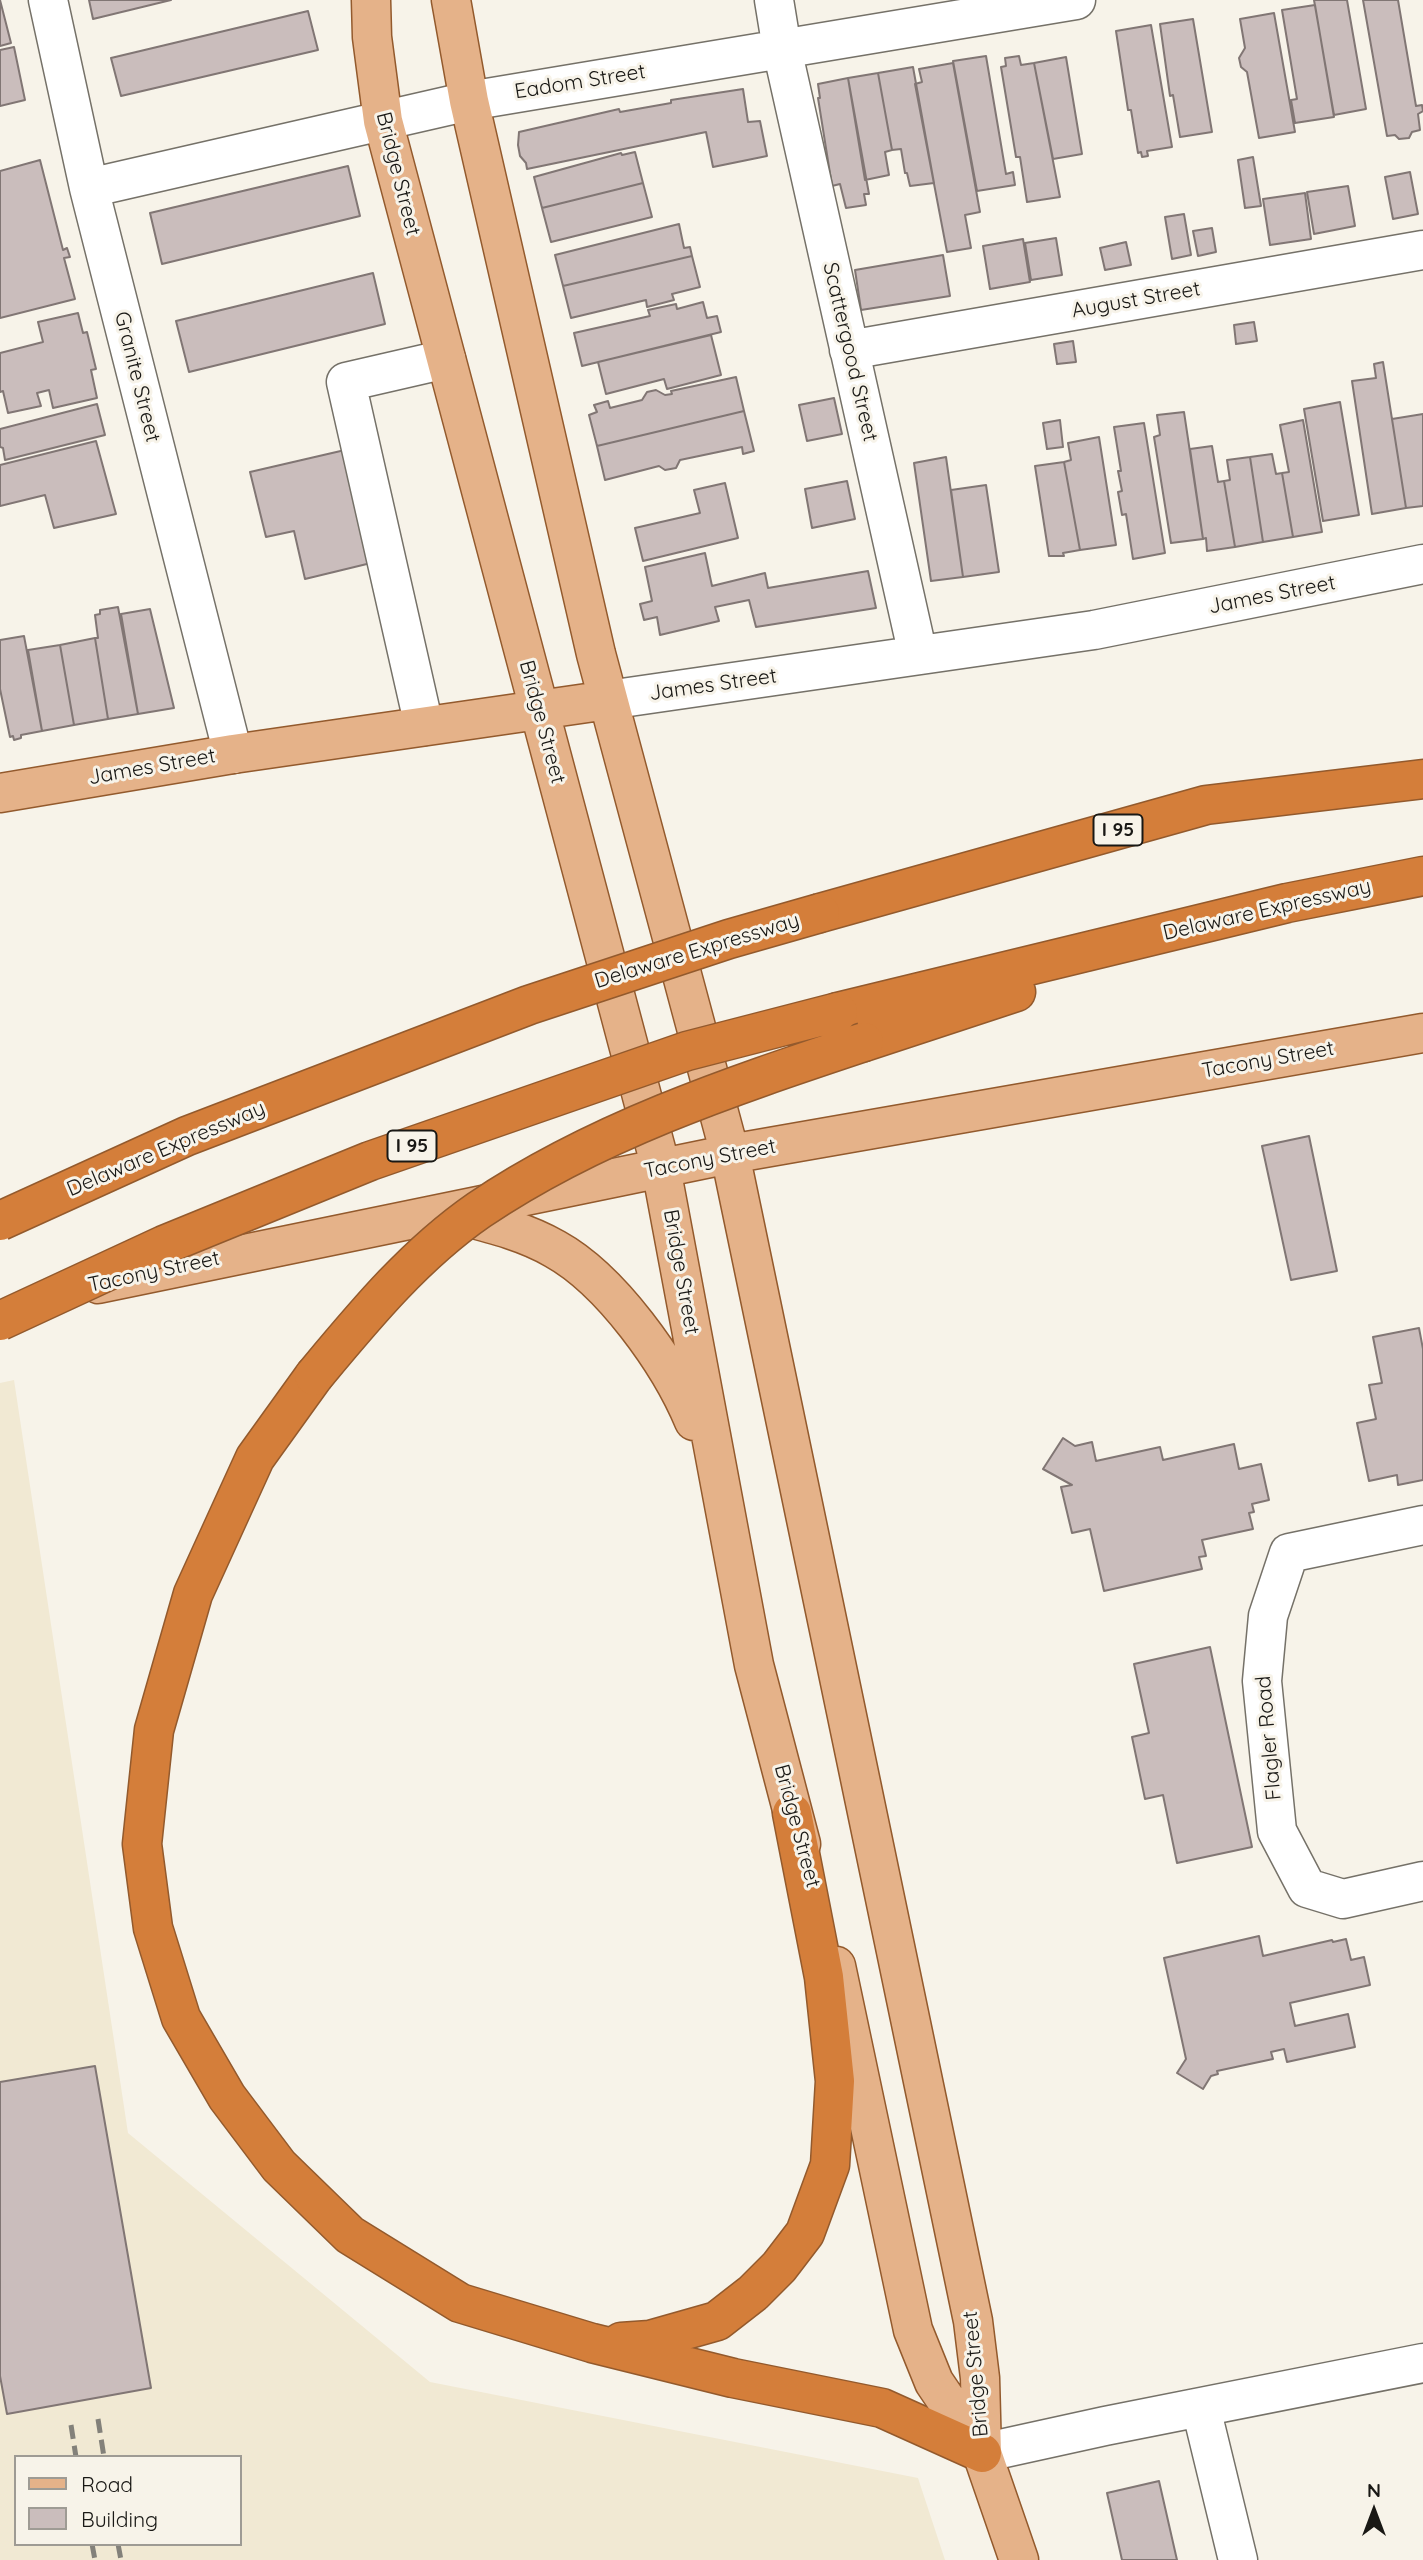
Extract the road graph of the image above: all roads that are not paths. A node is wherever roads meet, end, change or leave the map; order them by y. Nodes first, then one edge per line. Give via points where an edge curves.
1 (48, 0) edge
2 (371, 0) edge
3 (451, 0) edge
4 (774, 0) edge
5 (1076, 0) edge
6 (782, 49) junction
7 (470, 101) junction
8 (383, 121) junction
9 (89, 188) junction
10 (1423, 250) edge
11 (849, 350) junction
12 (446, 359) junction
13 (1423, 564) edge
14 (918, 655) junction
15 (608, 700) junction
16 (539, 710) junction
17 (424, 726) junction
18 (233, 754) junction
19 (1423, 779) edge
20 (0, 793) edge
21 (1423, 876) edge
22 (1287, 903) junction
23 (1423, 1033) edge
24 (730, 1154) junction
25 (662, 1168) junction
26 (446, 1212) junction
27 (0, 1221) edge
28 (0, 1304) edge
29 (0, 1321) edge
30 (723, 1499) junction
31 (1423, 1525) edge
32 (792, 1813) junction
33 (1423, 1881) edge
34 (592, 2343) junction
35 (1423, 2363) edge
36 (1200, 2408) junction
37 (982, 2453) junction
38 (1019, 2560) edge
39 (1238, 2560) edge

1 - 9 street, Granite Street
2 - 8 main road, Bridge Street
3 - 7 main road, Bridge Street
4 - 6 street, Scattergood Street
5 - 6 street, Eadom Street
6 - 7 street, Eadom Street
6 - 11 street, Scattergood Street
7 - 8 street, Eadom Street
7 - 15 main road, Bridge Street
8 - 9 street, Eadom Street
8 - 12 main road, Bridge Street
9 - 18 street, Granite Street
10 - 11 street, August Street
11 - 14 street, Scattergood Street
12 - 16 main road, Bridge Street
12 - 17 street via 346,382
13 - 14 street, James Street via 1094,630
14 - 15 street, James Street
15 - 16 main road, James Street
15 - 24 main road, Bridge Street
16 - 17 main road, James Street
16 - 25 main road, Bridge Street
17 - 18 main road, James Street
18 - 20 main road, James Street
19 - 27 highway, Delaware Expressway / I 95, bridge via 1206,805 729,939 516,1010 187,1136
21 - 22 highway, Delaware Expressway / I 95
22 - 29 highway, Delaware Expressway / I 95, bridge via 687,1051 369,1161 164,1245
22 - 34 highway, bridge via 768,1074 588,1147 479,1211 422,1257 314,1376 255,1458 193,1594 154,1730 142,1844 152,1928 181,2018 228,2097 279,2166 350,2235 460,2303
23 - 24 main road, Tacony Street
24 - 25 main road, Tacony Street
24 - 37 main road, Bridge Street via 973,2321
25 - 26 main road, Tacony Street
25 - 30 main road, Bridge Street
26 - 28 main road, Tacony Street
26 - 30 main road via 533,1238 583,1266 673,1376
30 - 32 main road, Bridge Street via 754,1665
31 - 33 street, Flagler Road via 1289,1553 1268,1616 1262,1681 1277,1831 1307,1888 1343,1899
32 - 34 highway via 824,1977 835,2081 830,2165 805,2232 779,2267 717,2321 650,2340
32 - 37 main road, Bridge Street via 840,1983 913,2330 934,2382
34 - 37 highway via 882,2408
35 - 36 street
36 - 37 street
36 - 39 street
37 - 38 main road, Bridge Street

